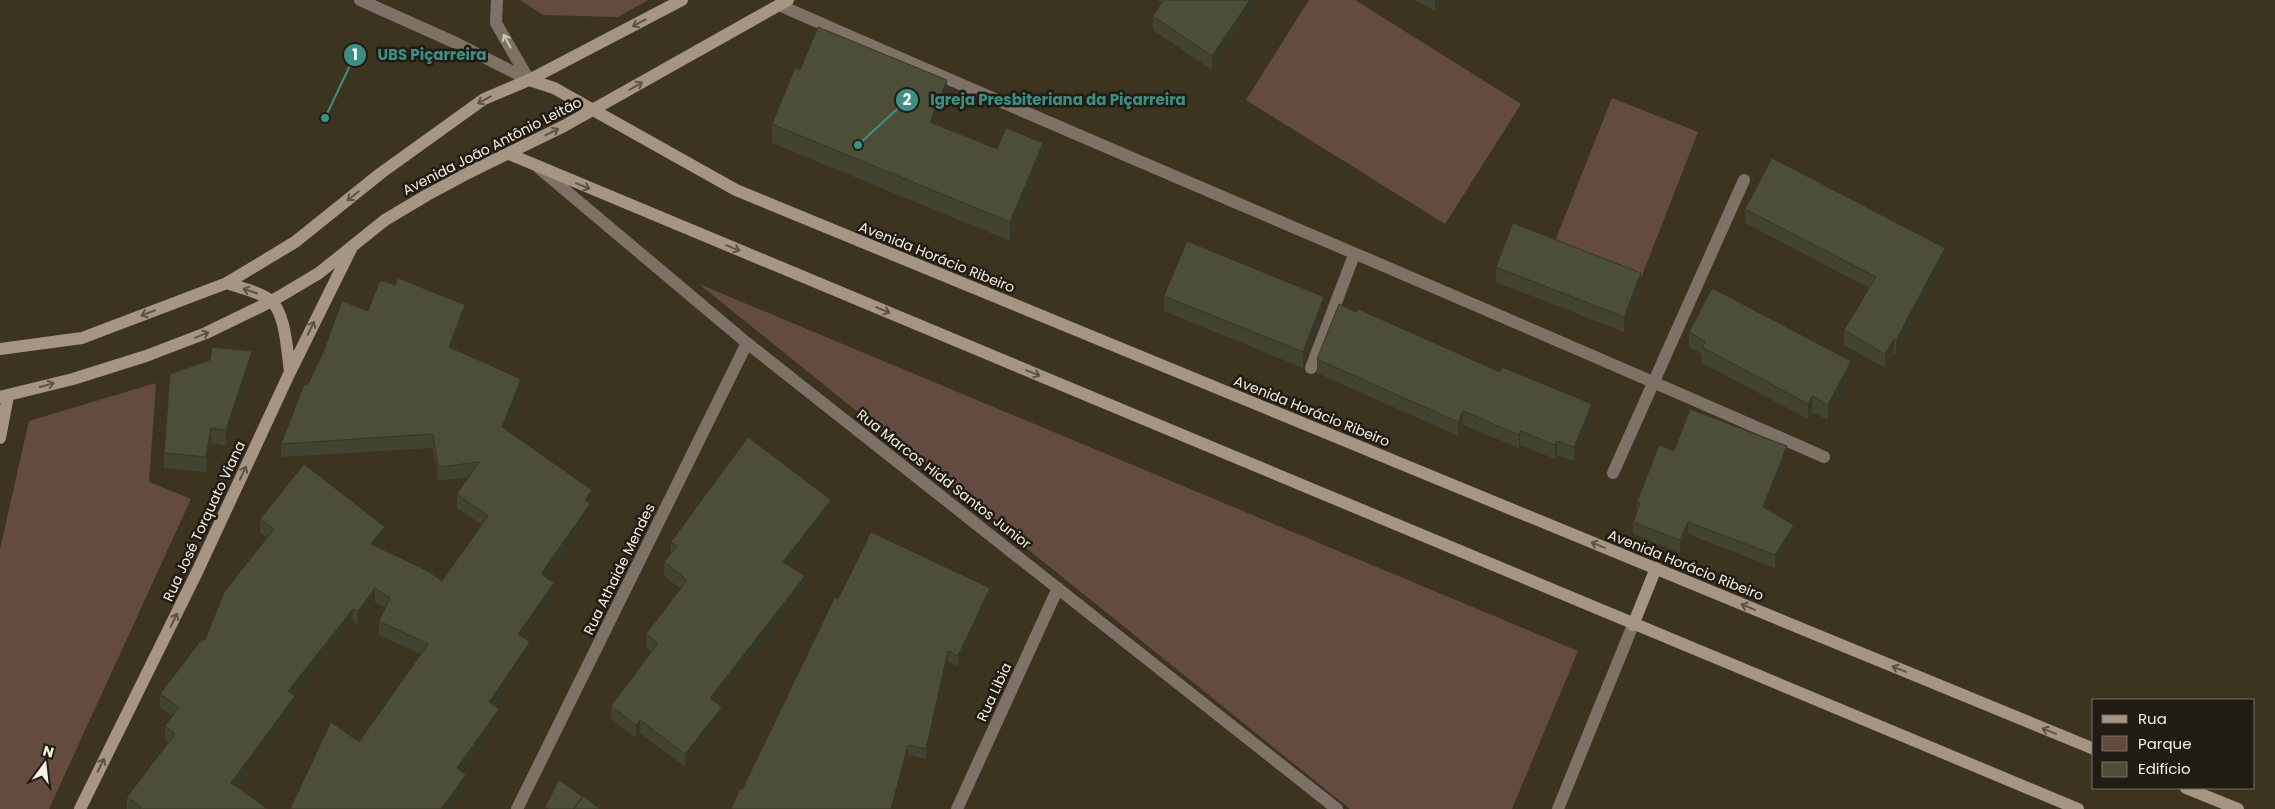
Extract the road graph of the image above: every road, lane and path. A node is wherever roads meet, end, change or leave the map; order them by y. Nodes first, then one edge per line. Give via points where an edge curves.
1 (360, 0) edge
2 (497, 0) edge
3 (682, 0) edge
4 (783, 3) edge
5 (529, 80) junction
6 (594, 110) junction
7 (510, 154) junction
8 (538, 167) junction
9 (1744, 180) dead end
10 (353, 244) junction
11 (1354, 255) junction
12 (226, 283) junction
13 (272, 301) junction
14 (747, 343) junction
15 (0, 349) edge
16 (1311, 368) dead end
17 (290, 372) junction
18 (1653, 381) junction
19 (4, 397) edge
20 (0, 438) edge
21 (1824, 457) dead end
22 (1613, 473) dead end
23 (1656, 568) junction
24 (1058, 588) junction
25 (1634, 625) junction
26 (2092, 749) edge
27 (2188, 789) edge
28 (80, 809) edge
29 (518, 809) edge
30 (957, 809) edge
31 (1337, 809) edge
32 (1558, 809) edge
33 (2078, 809) edge
34 (2238, 809) edge

1 - 5 street
5 -> 2 street via 496,23
3 -> 5 street, Avenida João Antônio Leitão
6 -> 4 street, Avenida João Antônio Leitão
4 - 11 street
5 - 6 street, Avenida Horácio Ribeiro via 554,88
5 -> 12 street, Avenida João Antônio Leitão via 484,99 295,242
7 -> 6 street, Avenida João Antônio Leitão
23 -> 6 street, Avenida Horácio Ribeiro via 736,190
7 - 8 street
7 - 10 street, Avenida João Antônio Leitão via 427,195
8 - 14 street, Rua Marcos Hidd Santos Junior
8 -> 25 street
9 - 18 street
10 - 13 street, Avenida João Antônio Leitão via 319,273
17 -> 10 street, Rua José Torquato Viana
11 - 16 street
11 - 18 street
13 -> 12 street
12 -> 15 street, Avenida João Antônio Leitão via 82,338
13 - 17 street via 279,313
19 -> 13 street, Avenida João Antônio Leitão via 146,356 206,333
14 - 24 street, Rua Marcos Hidd Santos Junior
14 - 29 street, Rua Athaide Mendes
28 -> 17 street, Rua José Torquato Viana via 198,570
18 - 21 street
18 - 22 street
19 - 20 street
23 - 25 street
26 -> 23 street, Avenida Horácio Ribeiro
24 - 30 street, Rua Libia
24 - 31 street, Rua Marcos Hidd Santos Junior
25 - 32 street
25 - 33 street
27 - 34 street

